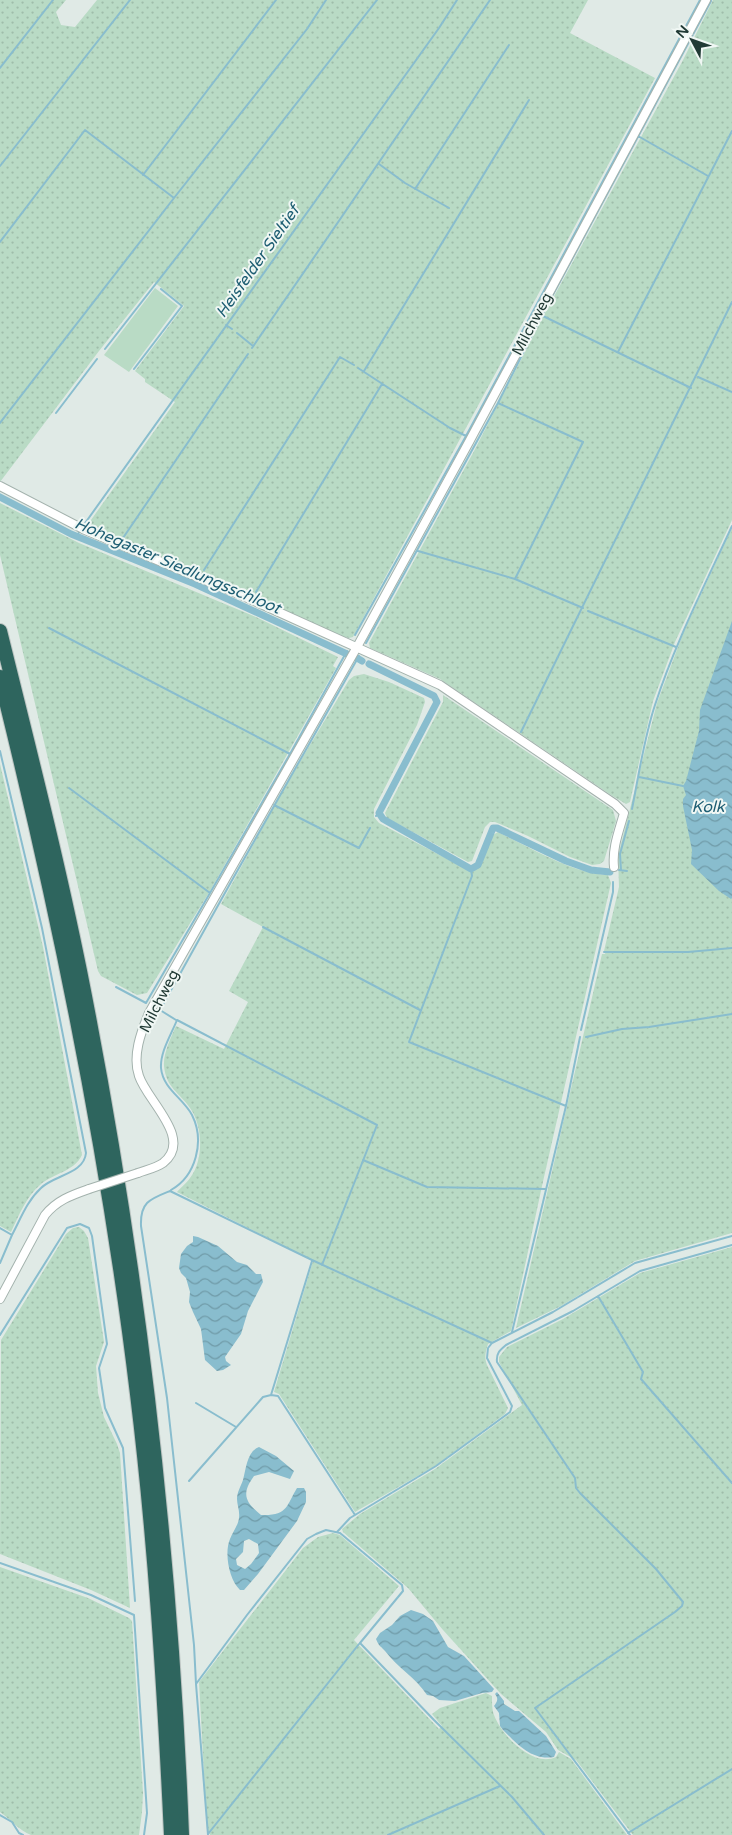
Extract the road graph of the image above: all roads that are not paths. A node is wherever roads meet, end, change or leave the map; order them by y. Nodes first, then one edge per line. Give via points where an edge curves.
1 (706, 0) edge
2 (0, 486) edge
3 (0, 631) edge
4 (357, 647) junction
5 (0, 677) edge
6 (614, 868) dead end
7 (0, 1298) edge
8 (169, 1792) junction
9 (181, 1802) junction
10 (162, 1835) edge
11 (171, 1835) edge
12 (182, 1835) edge
13 (188, 1835) edge

1 - 4 street, Milchweg
2 - 4 street via 82,528
3 - 9 highway via 79,969 121,1197 143,1350 163,1528
4 - 6 street via 440,684 615,804 624,813 615,845
4 - 7 street, Milchweg, bridge via 141,1032 137,1052 138,1074 171,1127 174,1147 169,1157 162,1164 72,1195 51,1207
5 - 8 highway via 71,983 109,1198 147,1485
8 - 10 highway
8 - 11 highway
9 - 12 highway
9 - 13 highway via 187,1812

